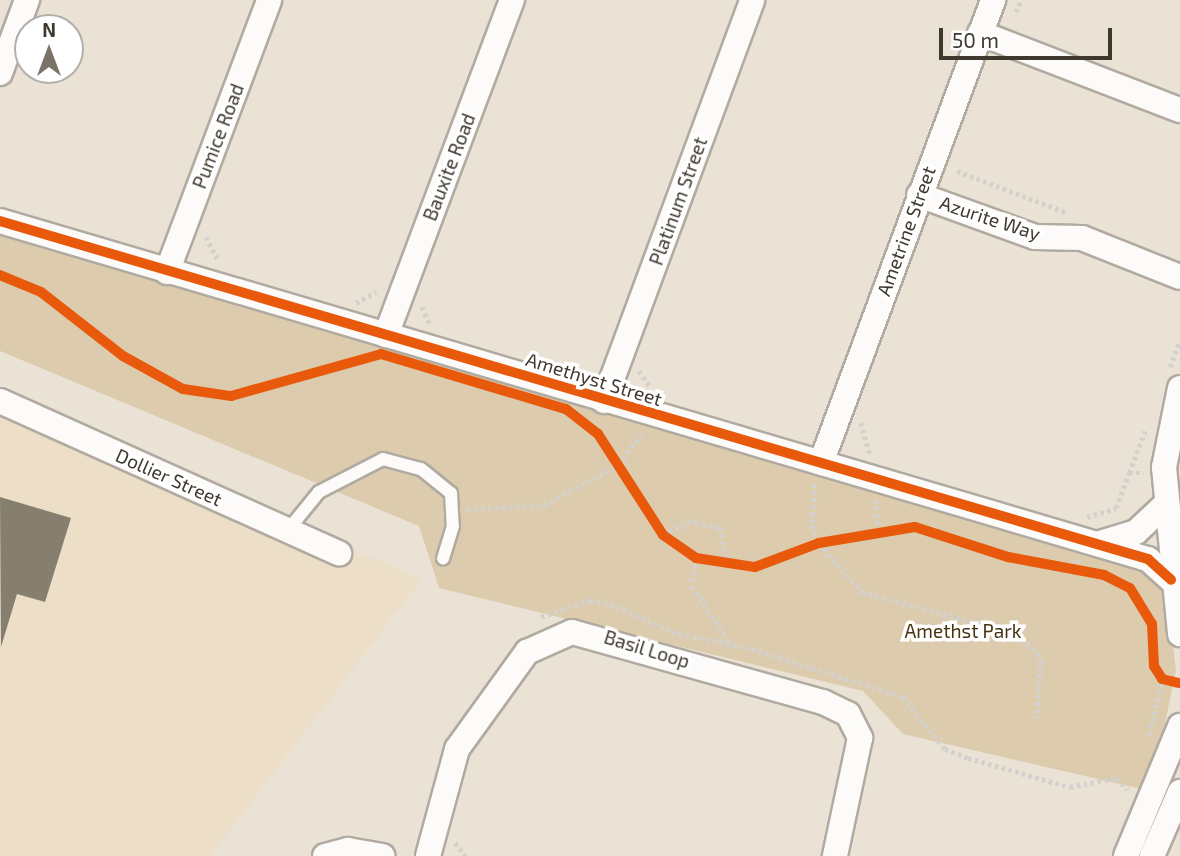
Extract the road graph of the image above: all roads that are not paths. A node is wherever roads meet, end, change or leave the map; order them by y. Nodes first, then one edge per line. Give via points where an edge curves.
1 (27, 0) edge
2 (269, 0) edge
3 (512, 0) edge
4 (752, 0) edge
5 (993, 0) edge
6 (980, 33) junction
7 (0, 74) edge
8 (1180, 110) edge
9 (919, 195) junction
10 (0, 221) edge
11 (167, 272) junction
12 (1180, 276) edge
13 (386, 335) junction
14 (1180, 388) edge
15 (0, 401) edge
16 (604, 401) junction
17 (821, 463) junction
18 (1166, 504) junction
19 (288, 530) junction
20 (1085, 544) junction
21 (339, 553) dead end
22 (443, 558) dead end
23 (1166, 574) junction
24 (1180, 634) edge
25 (1180, 726) edge
26 (1180, 792) edge
27 (325, 856) edge
28 (382, 856) edge
29 (428, 856) edge
30 (835, 856) edge
31 (1126, 856) edge
32 (1152, 856) edge

1 - 7 street
2 - 11 street, Pumice Road
3 - 13 street, Bauxite Road
4 - 16 street, Platinum Street
5 - 6 street, Ametrine Street
6 - 8 street
6 - 9 street, Ametrine Street
9 - 12 street, Azurite Way via 1035,237 1082,238
9 - 17 street, Ametrine Street
10 - 11 street, Amethyst Street
11 - 13 street, Amethyst Street
13 - 16 street, Amethyst Street
14 - 18 street via 1164,474
15 - 19 street, Dollier Street
16 - 17 street, Amethyst Street
17 - 20 street, Amethyst Street
18 - 20 street via 1136,532
18 - 23 street
19 - 21 street, Dollier Street
19 - 22 lane via 320,492 383,459 421,469 451,493
20 - 23 street, Amethyst Street
23 - 24 street
25 - 31 street
26 - 32 street
27 - 28 street via 348,850
29 - 30 street, Basil Loop via 457,749 527,652 547,638 572,632 760,682 848,714 860,738

